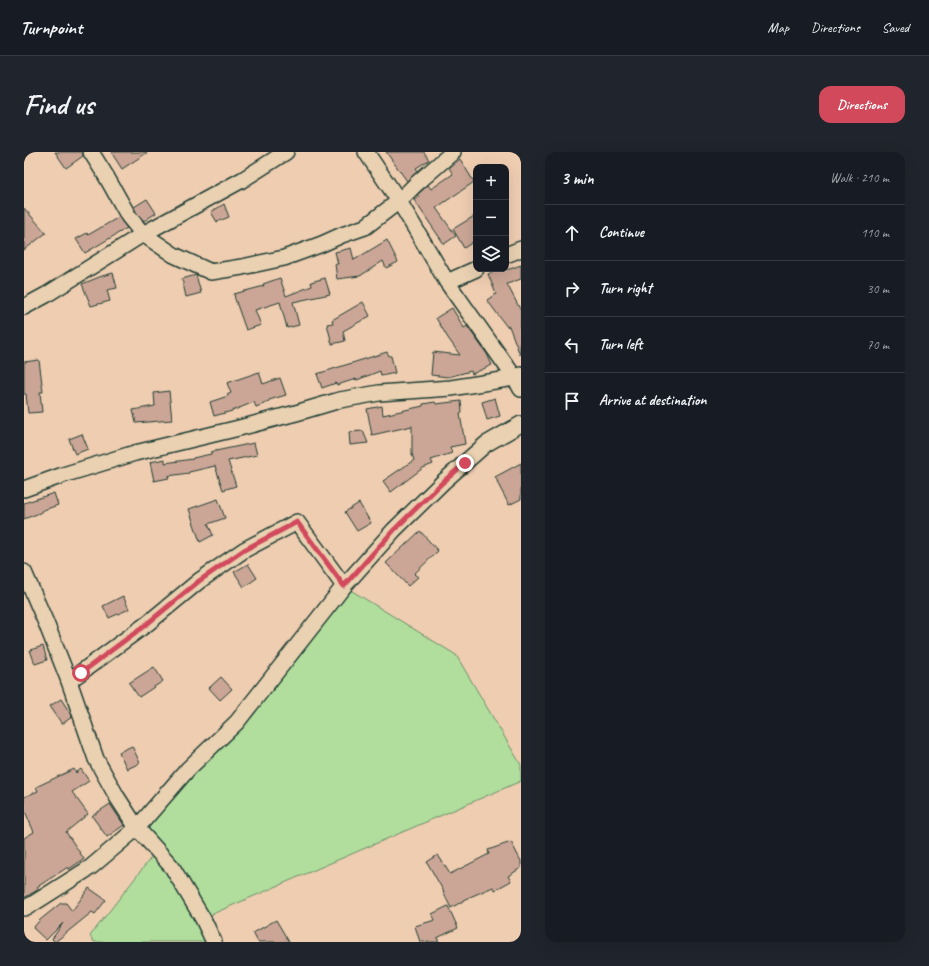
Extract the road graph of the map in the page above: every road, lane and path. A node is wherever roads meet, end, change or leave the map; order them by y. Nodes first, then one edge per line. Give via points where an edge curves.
1 (91, 152) edge
2 (286, 152) edge
3 (366, 152) edge
4 (453, 152) edge
5 (399, 201) junction
6 (143, 234) junction
7 (521, 249) edge
8 (509, 254) edge
9 (473, 270) edge
10 (447, 282) junction
11 (24, 307) edge
12 (519, 381) edge
13 (521, 424) edge
14 (24, 489) edge
15 (24, 572) edge
16 (344, 586) junction
17 (69, 681) junction
18 (137, 828) junction
19 (24, 908) edge
20 (214, 942) edge

1 - 6 street via 129,217
2 - 6 street via 242,180
3 - 5 street
4 - 5 street
5 - 6 street via 365,227 322,244 284,258 211,272 174,255
5 - 10 street
6 - 11 street
7 - 8 street
9 - 10 street
10 - 12 street
12 - 14 street via 379,393 340,400 136,453
13 - 16 street via 486,444 443,482 394,530
15 - 17 street
16 - 17 street via 297,522 244,550 199,581 148,623
16 - 18 street via 237,722 188,769
17 - 18 street via 96,759
18 - 19 street via 91,867
18 - 20 street via 172,867

